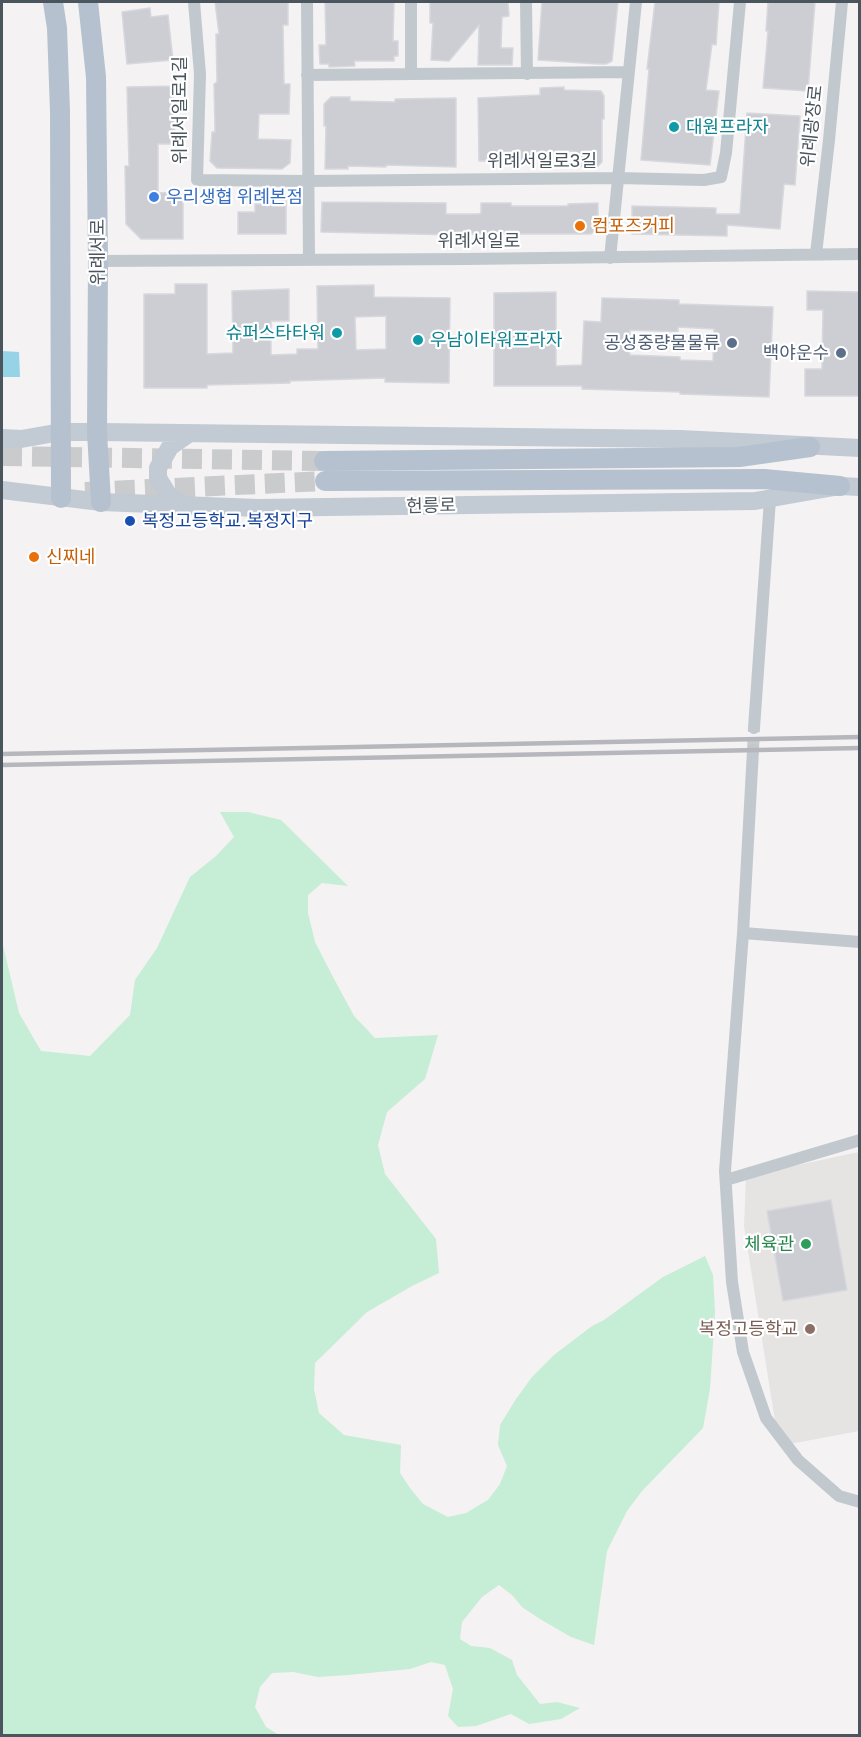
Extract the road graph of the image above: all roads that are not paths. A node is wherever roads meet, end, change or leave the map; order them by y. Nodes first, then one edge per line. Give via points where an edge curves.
1 (53, 2) edge
2 (88, 2) edge
3 (194, 2) edge
4 (307, 2) edge
5 (411, 2) edge
6 (526, 2) edge
7 (636, 2) edge
8 (740, 2) edge
9 (842, 2) edge
10 (629, 72) junction
11 (411, 74) junction
12 (526, 74) junction
13 (307, 75) junction
14 (618, 178) junction
15 (466, 179) joint
16 (308, 181) junction
17 (816, 254) junction
18 (860, 254) edge
19 (610, 258) junction
20 (309, 260) junction
21 (98, 261) junction
22 (60, 432) junction
23 (97, 432) junction
24 (190, 433) junction
25 (2, 438) edge
26 (810, 447) junction
27 (860, 448) edge
28 (324, 461) tunnel mouth
29 (325, 481) tunnel mouth
30 (840, 486) junction
31 (860, 487) edge
32 (2, 490) edge
33 (61, 498) junction
34 (770, 499) junction
35 (100, 502) junction
36 (183, 505) junction
37 (754, 728) tunnel mouth
38 (753, 750) tunnel mouth
39 (743, 933) junction
40 (860, 942) edge
41 (860, 1140) edge
42 (726, 1180) junction
43 (860, 1502) edge

1 - 22 main road via 60,111
2 - 21 main road, 위례서로 via 96,77
3 - 16 street, 위례서일로1길 via 200,74 197,180
4 - 13 street
5 - 11 street
6 - 12 street
7 - 10 street, 위례서일로3길
8 - 14 street, 위례서일로3길 via 721,177
9 - 17 street, 위례광장로
10 - 12 street
10 - 14 street, 위례서일로3길
11 - 12 street
11 - 13 street
13 - 16 street
14 - 15 street, 위례서일로3길
14 - 19 street, 위례서일로3길
15 - 16 street, 위례서일로1길
16 - 20 street
17 - 18 street, 위례서일로
17 - 19 street, 위례서일로
19 - 20 street, 위례서일로
20 - 21 street, 위례서일로
21 - 23 main road, 위례서로
22 - 23 main road
22 - 25 main road
22 - 33 main road
23 - 24 main road
23 - 35 main road, 위례서로
24 - 26 main road via 680,439
24 - 36 main road via 170,447 158,468 158,478 169,496
26 - 27 main road
26 - 28 main road via 739,457
29 - 30 main road via 764,479
30 - 31 main road, 헌릉로
30 - 34 main road, 헌릉로
32 - 33 main road, 헌릉로
33 - 35 main road, 헌릉로
34 - 36 main road, 헌릉로 via 305,508
34 - 37 street
35 - 36 main road, 헌릉로
38 - 39 street
39 - 40 street
39 - 42 street
41 - 42 street
42 - 43 street via 732,1282 743,1352 766,1418 798,1460 839,1496

